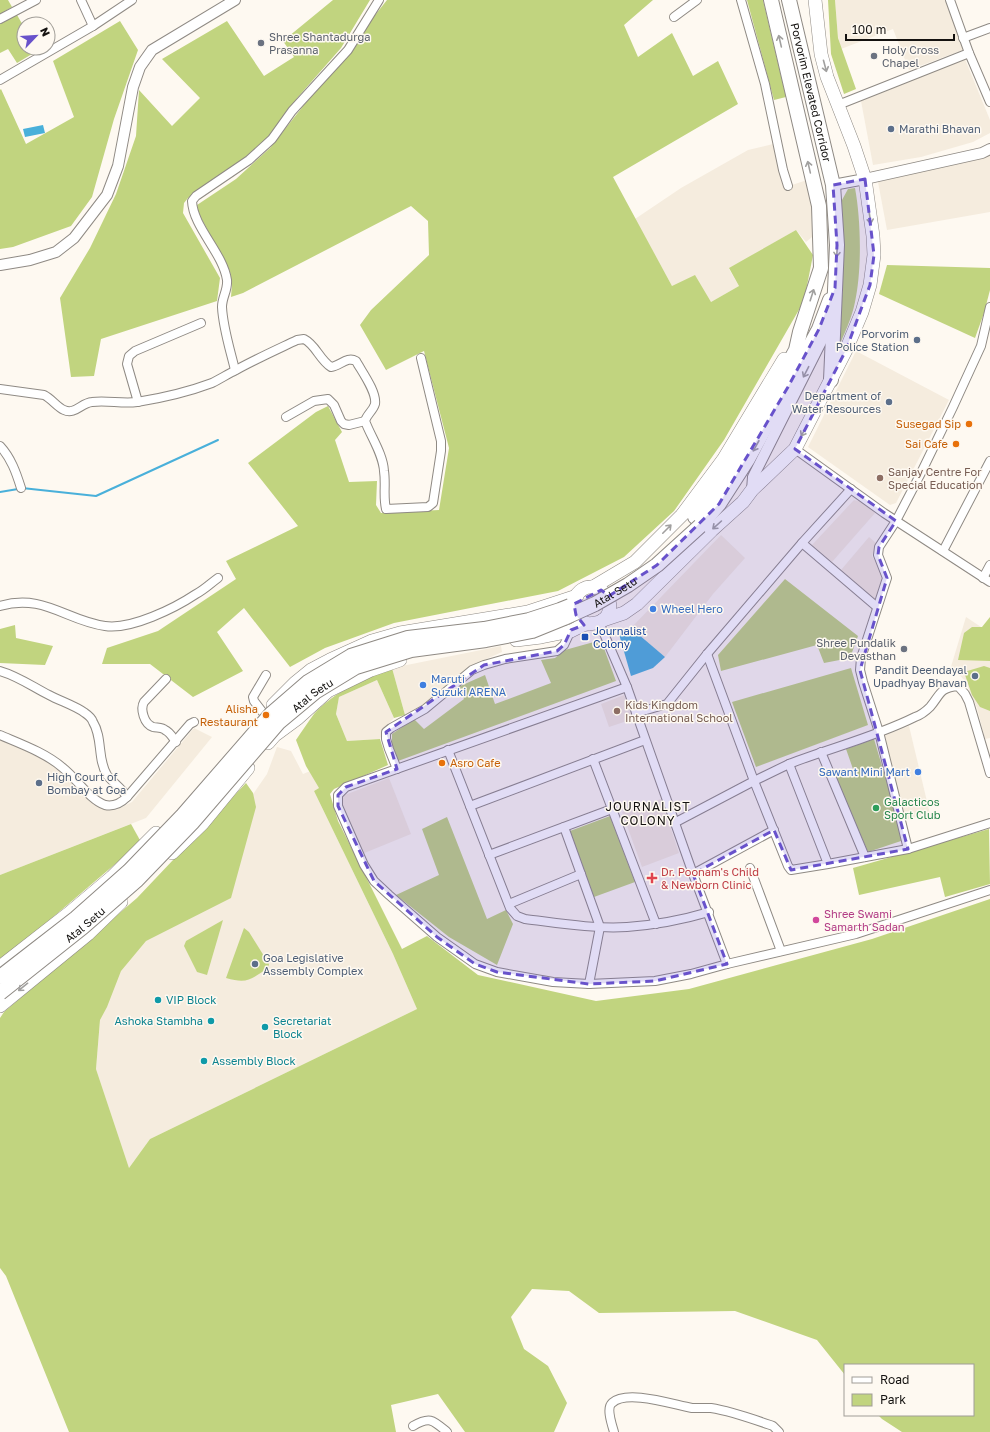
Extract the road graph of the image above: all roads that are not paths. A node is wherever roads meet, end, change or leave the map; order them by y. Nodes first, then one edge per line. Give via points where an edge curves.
1 (36, 0) edge
2 (132, 0) edge
3 (235, 0) edge
4 (379, 0) edge
5 (697, 0) edge
6 (741, 0) edge
7 (771, 0) edge
8 (789, 0) edge
9 (815, 0) edge
10 (950, 0) edge
11 (85, 2) edge
12 (674, 17) dead end
13 (0, 19) edge
14 (93, 26) junction
15 (990, 28) edge
16 (963, 38) junction
17 (969, 53) junction
18 (0, 80) edge
19 (990, 102) edge
20 (838, 105) junction
21 (990, 149) edge
22 (865, 179) junction
23 (833, 184) junction
24 (788, 186) dead end
25 (0, 264) edge
26 (835, 288) junction
27 (990, 307) edge
28 (200, 323) dead end
29 (822, 323) junction
30 (800, 332) junction
31 (421, 358) dead end
32 (235, 370) junction
33 (831, 380) junction
34 (783, 384) junction
35 (0, 389) edge
36 (138, 402) junction
37 (286, 417) dead end
38 (365, 420) junction
39 (0, 446) edge
40 (795, 449) junction
41 (989, 467) edge
42 (21, 488) dead end
43 (851, 489) junction
44 (752, 490) junction
45 (697, 521) junction
46 (896, 521) junction
47 (802, 543) junction
48 (943, 551) junction
49 (990, 565) edge
50 (218, 578) dead end
51 (987, 580) edge
52 (593, 588) junction
53 (577, 596) junction
54 (0, 606) edge
55 (877, 607) junction
56 (597, 622) junction
57 (571, 630) junction
58 (707, 654) junction
59 (0, 671) edge
60 (266, 676) dead end
61 (166, 679) dead end
62 (627, 687) junction
63 (636, 713) junction
64 (264, 714) junction
65 (194, 722) dead end
66 (879, 732) junction
67 (0, 735) edge
68 (645, 740) junction
69 (176, 742) junction
70 (448, 750) junction
71 (821, 752) junction
72 (593, 759) junction
73 (789, 764) junction
74 (989, 768) edge
75 (397, 769) junction
76 (754, 781) junction
77 (127, 798) junction
78 (470, 806) junction
79 (612, 809) junction
80 (676, 822) junction
81 (990, 823) edge
82 (564, 827) junction
83 (774, 830) junction
84 (908, 849) junction
85 (489, 855) junction
86 (865, 857) junction
87 (828, 864) junction
88 (750, 868) dead end
89 (581, 874) junction
90 (693, 874) junction
91 (990, 890) edge
92 (509, 904) junction
93 (709, 912) junction
94 (656, 924) junction
95 (600, 927) junction
96 (781, 951) junction
97 (727, 964) junction
98 (0, 967) edge
99 (0, 978) edge
100 (589, 984) junction
101 (0, 993) edge
102 (0, 1006) edge
103 (414, 1426) dead end
104 (447, 1432) edge
105 (614, 1432) edge
106 (779, 1432) edge

1 - 13 street
2 - 14 street
3 - 25 street via 152,50 140,67 133,87 118,166 107,195 74,238 56,252 30,260
4 - 32 street via 348,50 292,111 272,139 249,160 192,201 194,214 223,267 227,280 227,290 222,303 223,318
5 - 12 street
6 - 24 street via 765,84 782,170
30 -> 7 highway via 822,268 818,206
8 - 23 highway, Porvorim Elevated Corridor
9 -> 20 main road via 821,54
10 - 16 street
11 - 14 street
14 - 18 street
15 - 16 street
16 - 17 street
17 - 19 street
17 - 20 street
20 - 22 main road
21 - 22 street via 982,153
22 - 23 street
22 -> 33 main road via 874,255 870,285 862,312
23 -> 26 highway, Porvorim Elevated Corridor via 837,245
26 - 29 highway
26 - 33 highway, Porvorim Elevated Corridor
27 - 46 street via 981,346 925,466
28 - 36 street via 129,356 127,364
29 - 34 highway
29 -> 44 street via 822,340 753,477
30 - 34 highway
52 -> 30 main road via 635,562 682,515 723,460
31 - 38 street via 441,441 433,503 428,507 386,509 383,499 384,470
32 - 36 street via 189,391
32 - 38 street via 296,340 304,339 311,343 331,367 346,360 356,361 372,388 375,399 372,410
33 -> 40 main road
34 - 45 highway via 748,459 719,504
35 - 36 street via 44,395 63,410 72,411 91,402
37 - 38 street via 314,401 328,399 344,424
39 - 42 street via 14,468
40 - 43 street
40 - 44 main road
41 - 48 street
43 - 46 street
43 - 47 street
44 -> 56 main road via 743,502 637,604 624,613
45 - 99 highway, Atal Setu, bridge via 652,558 590,597 560,610 529,620 408,638 351,656 308,682 271,714 183,815 129,871 76,918
45 - 101 highway, Atal Setu, bridge via 657,566 595,604 564,618 532,631 411,650 356,667 315,692 279,722 192,823 138,880
46 - 48 street
46 - 55 street via 879,547 878,555 887,578
47 - 55 street
47 - 58 street
48 - 51 street
49 - 51 street
50 - 54 street via 196,594 157,615 127,625 106,627 44,605 22,602
52 - 53 main road via 584,589
52 - 56 main road via 604,592 609,599 609,611
53 - 56 main road via 574,605 576,615 583,622
53 - 64 main road via 528,612 372,641 311,670
55 - 66 street via 861,658 860,670
56 - 57 main road
56 - 62 street
57 - 75 street via 564,645 557,651 505,659 472,670 425,709 391,728 386,732 386,739
57 -> 102 main road via 542,637 432,652 400,660 371,670 328,691 275,735 202,824 88,934
58 - 63 street via 667,704
58 - 76 street
59 - 77 street via 16,676 84,712 93,722 100,740 102,762 107,774 124,791
60 - 64 street via 253,697
61 - 69 street via 142,705 148,724 170,733
62 - 63 street
62 - 70 street
63 - 68 street
64 - 98 main road via 173,817 112,877
65 - 69 street
66 - 71 street
66 - 74 street via 922,714 930,708 940,692 948,687 958,686 966,694
66 - 84 street
67 - 77 street via 54,761 98,802 117,805
68 - 72 street
68 - 80 street
69 - 77 street
70 - 75 street
70 - 78 street
71 - 73 street
71 - 86 street
72 - 78 street
72 - 79 street
73 - 76 street
73 - 87 street
75 - 100 street via 346,787 338,795 338,806 364,865 374,880 437,937 475,964 497,972 553,982
76 - 80 street
76 - 83 street
78 - 85 street
79 - 82 street
79 - 94 street
80 - 90 street
81 - 84 street
82 - 85 street
82 - 89 street
83 - 87 street via 791,870
83 - 90 street
84 - 86 street
85 - 92 street
86 - 87 street
88 - 96 street
89 - 92 street
89 - 95 street
90 - 93 street
91 - 96 street via 856,934
92 - 95 street via 517,916 525,919
93 - 94 street
93 - 97 street
94 - 95 street
95 - 100 street
96 - 97 street
97 - 100 street via 654,981
103 - 104 street via 429,1419
105 - 106 street via 609,1408 611,1403 632,1397 660,1400 693,1408 711,1408 765,1423

